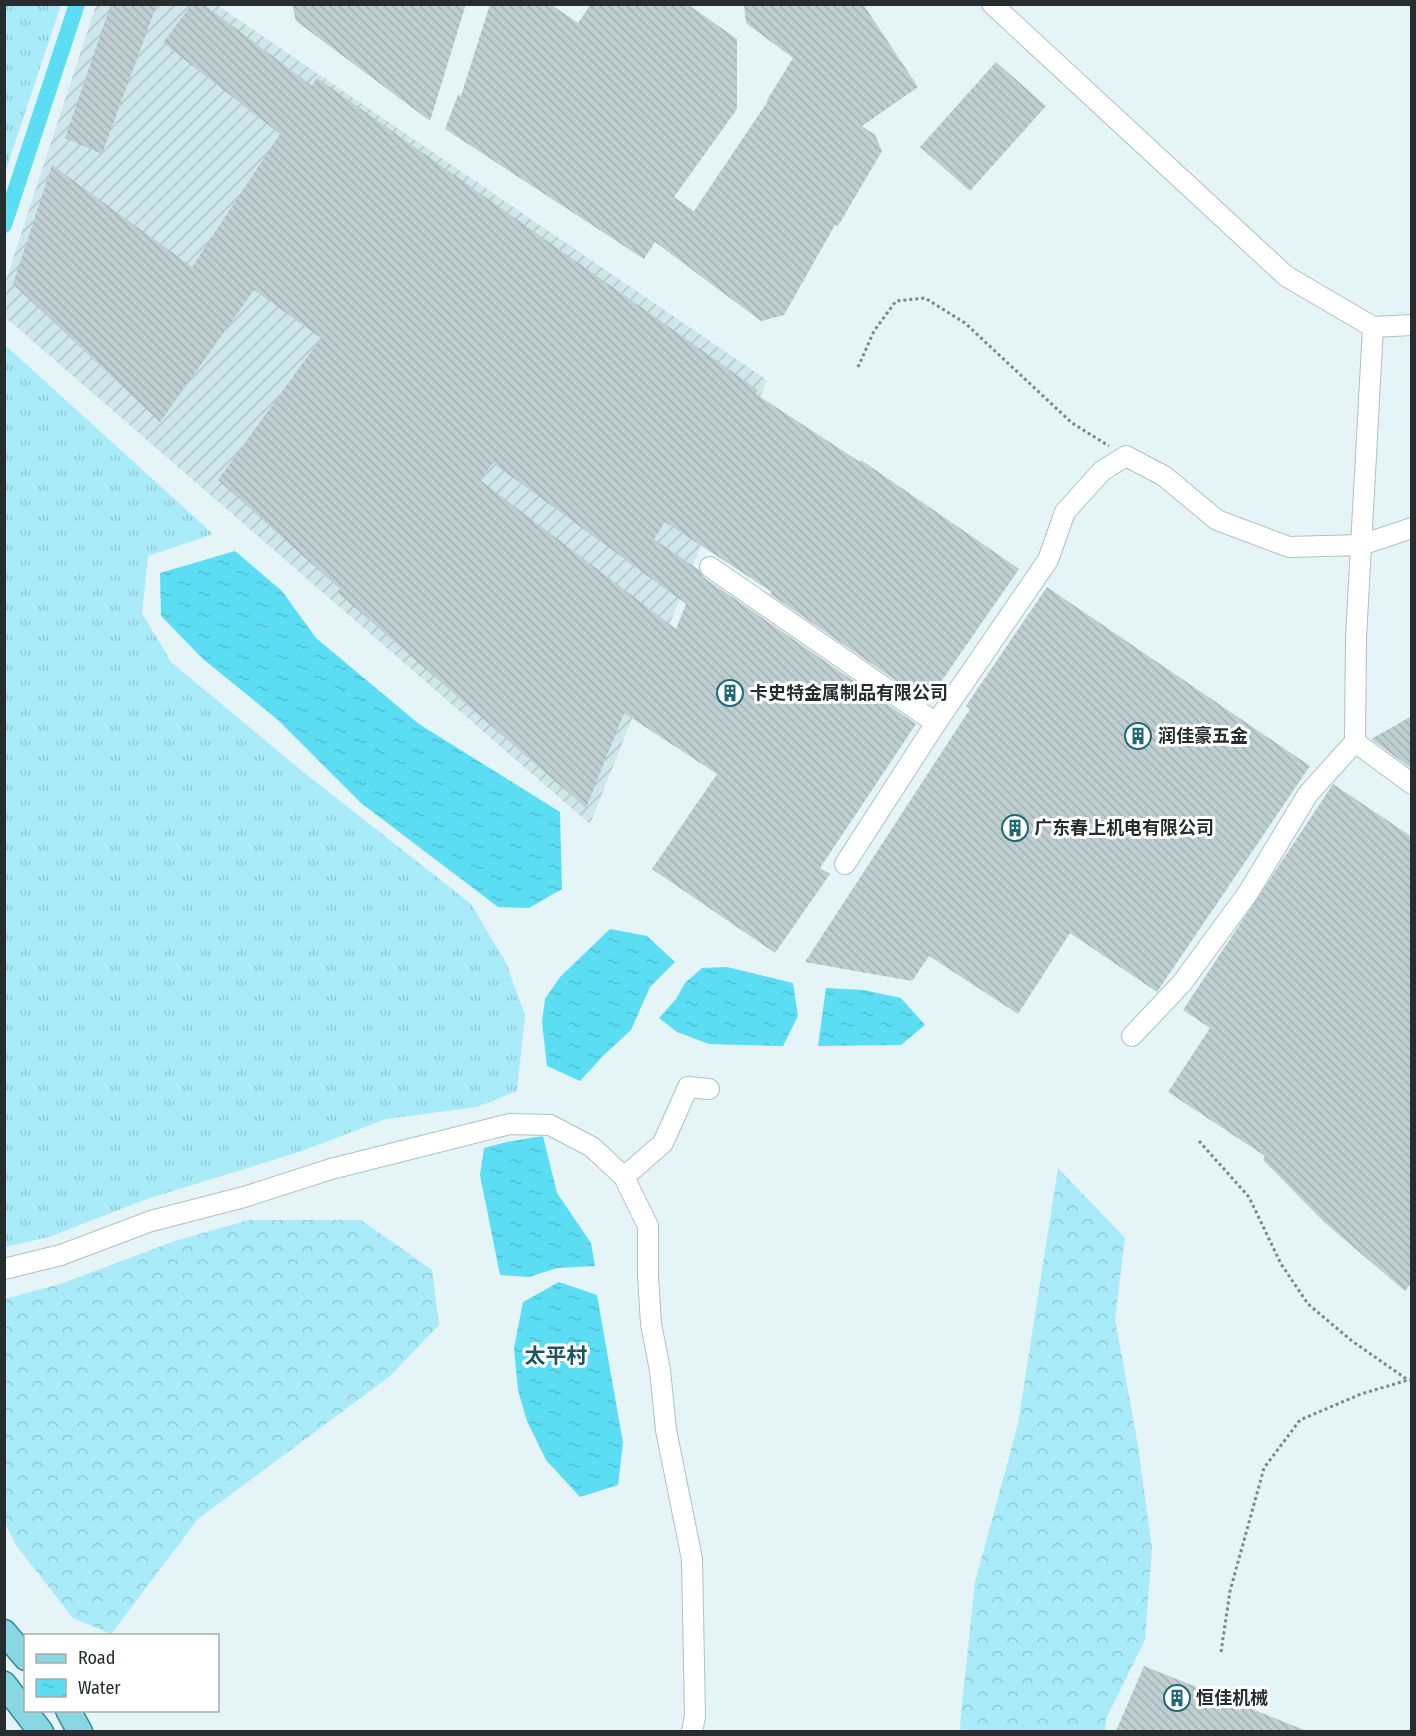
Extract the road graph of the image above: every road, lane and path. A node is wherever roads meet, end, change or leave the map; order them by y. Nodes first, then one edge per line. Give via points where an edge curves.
1 (992, 4) edge
2 (1412, 325) edge
3 (1372, 327) junction
4 (858, 367) dead end
5 (1126, 456) junction
6 (1412, 528) edge
7 (1361, 545) junction
8 (710, 567) dead end
9 (936, 723) junction
10 (1355, 742) junction
11 (1412, 784) edge
12 (845, 864) dead end
13 (1132, 1036) dead end
14 (709, 1089) dead end
15 (1200, 1141) dead end
16 (624, 1177) junction
17 (4, 1269) edge
18 (1410, 1380) edge
19 (4, 1632) edge
20 (1221, 1652) dead end
21 (24, 1656) edge
22 (4, 1684) edge
23 (24, 1709) edge
24 (26, 1712) edge
25 (69, 1712) edge
26 (41, 1731) edge
27 (80, 1731) edge
28 (692, 1731) edge

1 - 3 street via 1286,276
2 - 3 street
3 - 7 street
4 - 5 path via 874,331 896,301 926,298 965,323 1072,423
5 - 7 street via 1164,476 1217,520 1289,547
5 - 9 street via 1102,471 1065,512 1048,560
6 - 7 street
7 - 10 street
8 - 9 street
9 - 12 street
10 - 11 street
10 - 13 street via 1308,794 1248,893 1182,983
14 - 16 street via 687,1087 663,1143
15 - 18 path via 1249,1197 1281,1264 1308,1304 1352,1341
16 - 17 street via 592,1147 550,1125 510,1124 331,1169 151,1221 61,1255
16 - 28 street via 648,1226 651,1324 666,1430 692,1559
18 - 20 path via 1361,1394 1300,1420 1264,1468 1230,1591
19 - 21 main road
22 - 23 main road
24 - 26 main road
25 - 27 main road

